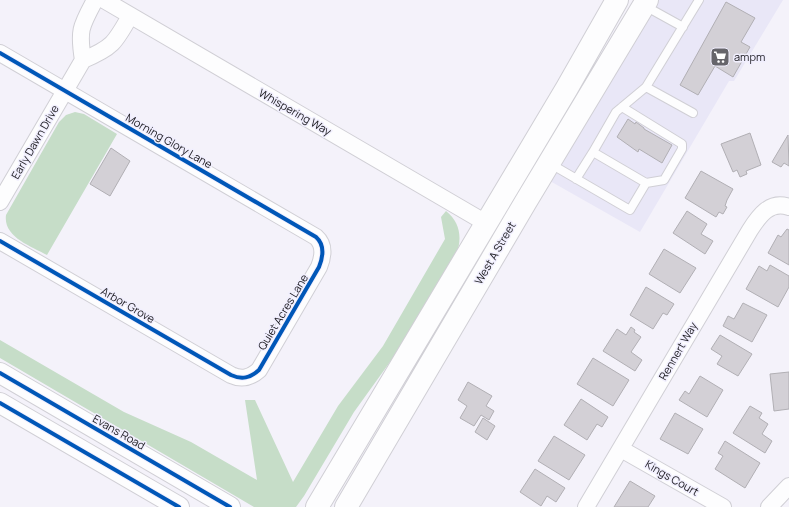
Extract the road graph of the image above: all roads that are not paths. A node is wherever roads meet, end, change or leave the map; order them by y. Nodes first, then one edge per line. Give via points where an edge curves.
1 (95, 0) edge
2 (617, 0) edge
3 (699, 0) edge
4 (112, 2) edge
5 (646, 3) edge
6 (130, 16) junction
7 (683, 28) junction
8 (0, 53) edge
9 (83, 60) junction
10 (646, 87) junction
11 (65, 91) junction
12 (622, 107) junction
13 (693, 113) dead end
14 (593, 152) junction
15 (548, 163) junction
16 (576, 179) junction
17 (646, 183) junction
18 (0, 202) edge
19 (785, 206) edge
20 (486, 223) junction
21 (0, 241) edge
22 (322, 249) joint
23 (0, 373) edge
24 (248, 377) joint
25 (0, 403) edge
26 (621, 449) junction
27 (789, 486) edge
28 (179, 507) edge
29 (230, 507) edge
30 (317, 507) edge
31 (346, 507) edge
32 (586, 507) edge
33 (723, 507) edge
34 (769, 507) edge

1 - 9 street via 81,26
2 - 20 main road, West A Street
3 - 7 lane
4 - 6 street, Whispering Way
5 - 7 lane
5 - 15 main road, West A Street
6 - 9 street via 113,44
6 - 20 street, Whispering Way
7 - 10 lane
8 - 11 street, Morning Glory Lane
9 - 11 street, Early Dawn Drive
10 - 12 lane
10 - 13 lane
11 - 18 street, Early Dawn Drive
11 - 22 street, Morning Glory Lane via 316,237
12 - 14 lane via 616,112
12 - 17 lane via 682,144 682,149 664,180
14 - 16 lane
14 - 17 lane
15 - 16 lane
15 - 31 main road, West A Street
16 - 17 lane via 630,210
19 - 26 street, Rennert Way via 766,210 750,230
20 - 30 main road, West A Street
21 - 24 street, Arbor Grove via 231,375 238,378
22 - 24 street, Quiet Acres Lane via 323,258 319,267 259,370
23 - 29 street, Evans Road
25 - 28 street
26 - 32 street, Rennert Way
26 - 33 street, Kings Court
27 - 34 street

